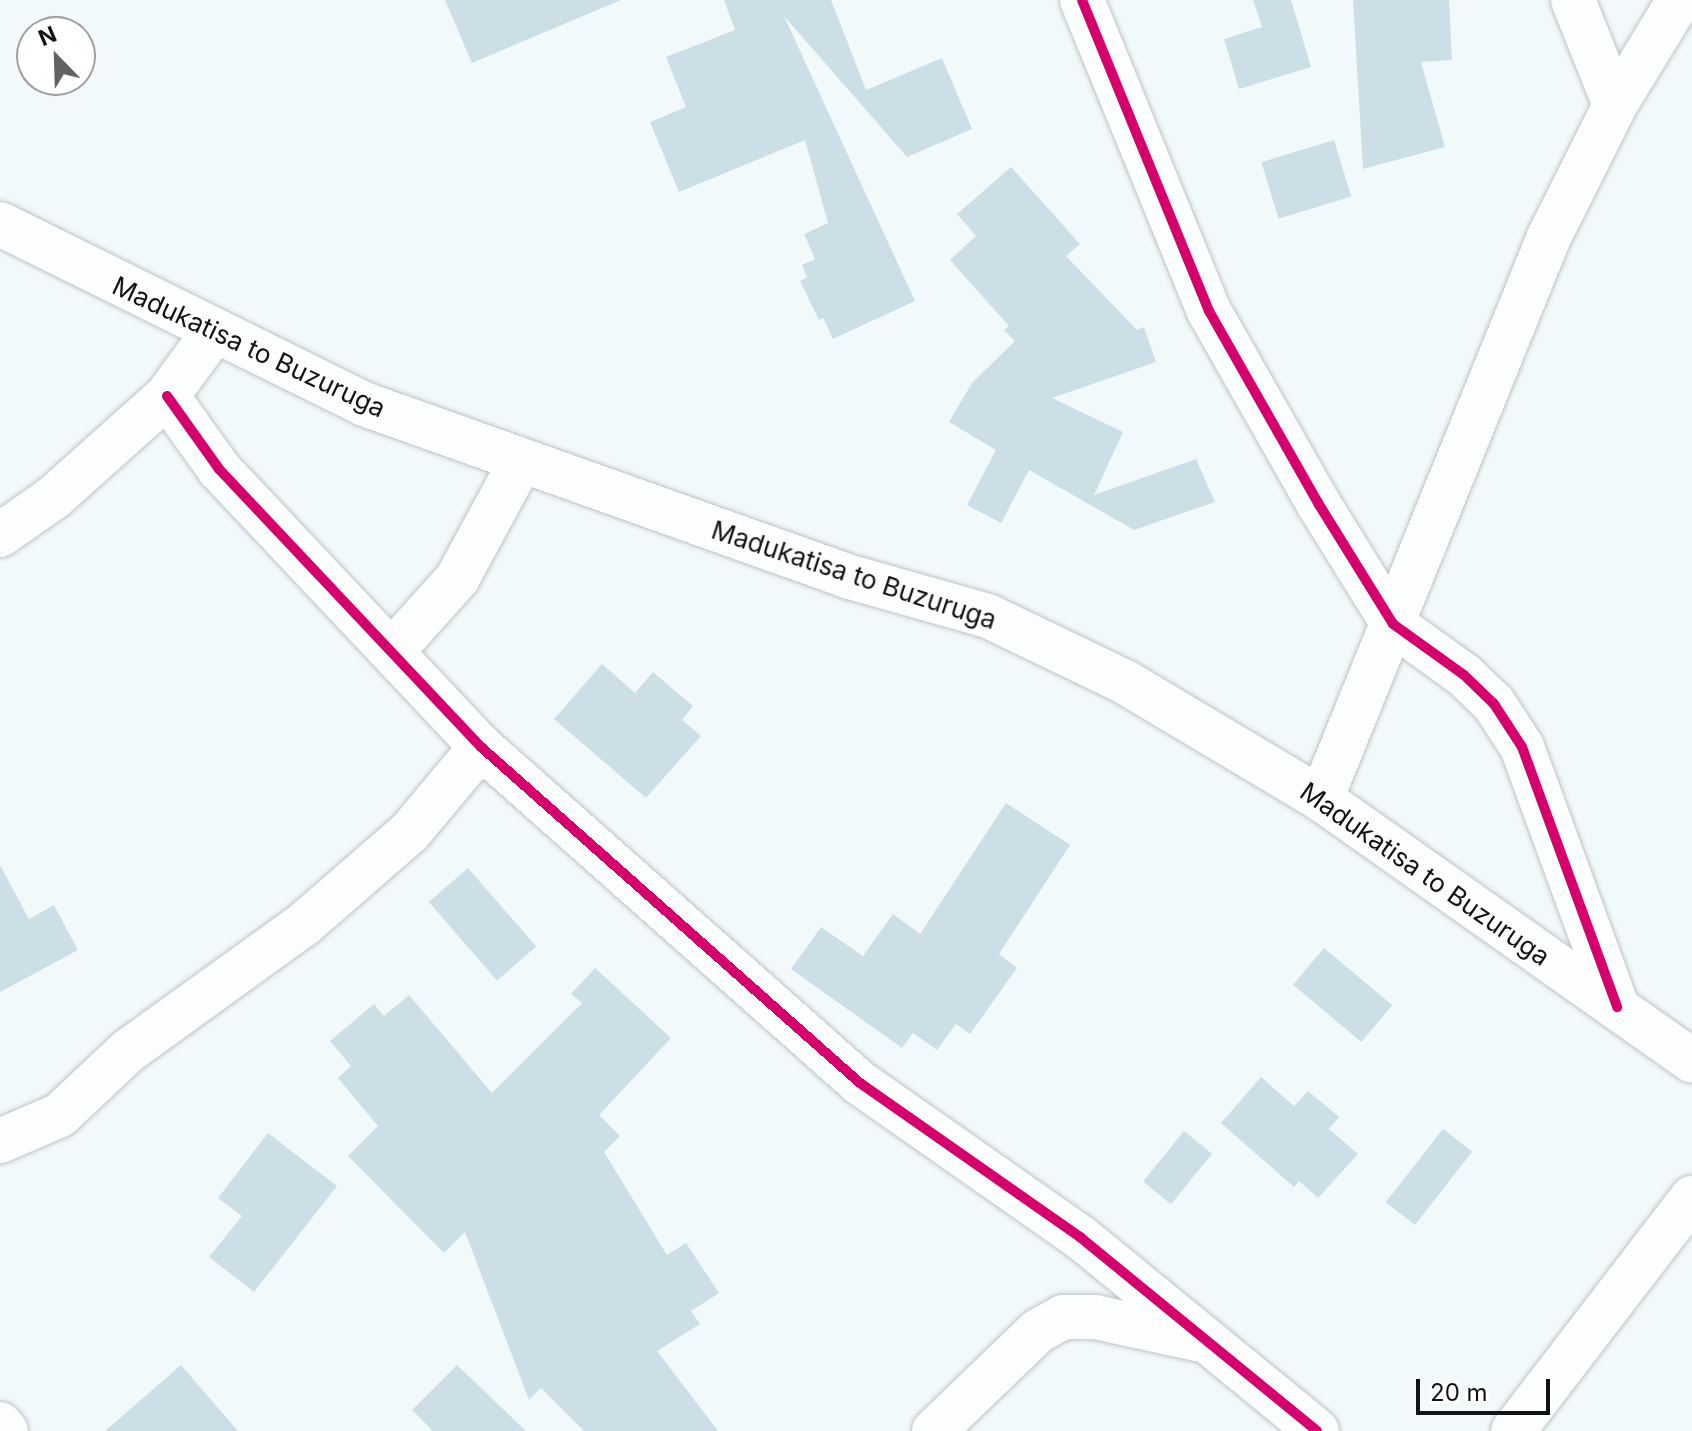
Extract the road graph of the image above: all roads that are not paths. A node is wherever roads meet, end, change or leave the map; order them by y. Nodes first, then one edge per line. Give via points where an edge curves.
1 (1082, 0) edge
2 (1573, 0) edge
3 (1679, 0) edge
4 (1615, 105) junction
5 (0, 224) edge
6 (213, 333) junction
7 (167, 396) junction
8 (520, 463) junction
9 (0, 535) edge
10 (1393, 624) junction
11 (394, 649) junction
12 (481, 747) junction
13 (1321, 799) junction
14 (1617, 1007) junction
15 (1692, 1061) edge
16 (0, 1141) edge
17 (1692, 1198) edge
18 (1203, 1341) junction
19 (0, 1424) edge
20 (6, 1431) edge
21 (934, 1431) edge
22 (1317, 1431) edge
23 (1513, 1431) edge

1 - 10 street via 1209,311
2 - 4 street
3 - 4 street
4 - 10 street via 1549,237
5 - 6 street, Madukatisa to Buzuruga
6 - 7 street
6 - 8 street, Madukatisa to Buzuruga via 364,404
7 - 9 street via 53,498
7 - 11 street via 219,469
8 - 11 street via 457,579
8 - 13 street, Madukatisa to Buzuruga via 850,577 988,616 1125,682
10 - 13 street
10 - 14 street via 1464,675 1494,704 1522,747
11 - 12 street
12 - 16 street via 409,833 303,925 128,1051 60,1115
12 - 18 street via 860,1083 1080,1237
13 - 14 street, Madukatisa to Buzuruga
14 - 15 street, Madukatisa to Buzuruga
17 - 23 street
18 - 21 street via 1095,1317 1063,1317 1038,1331
18 - 22 street
19 - 20 street

